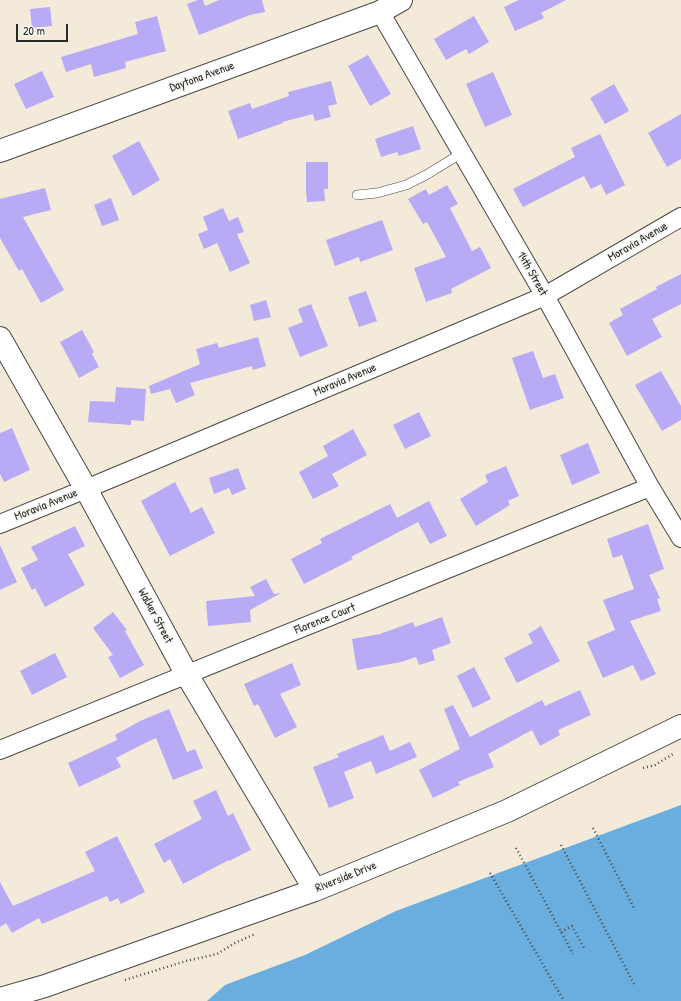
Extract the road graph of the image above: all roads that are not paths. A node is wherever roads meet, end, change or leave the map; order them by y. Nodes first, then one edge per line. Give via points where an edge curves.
1 (401, 0) edge
2 (380, 12) junction
3 (0, 151) edge
4 (462, 153) junction
5 (356, 195) dead end
6 (681, 217) edge
7 (545, 296) junction
8 (0, 338) edge
9 (650, 488) junction
10 (86, 489) junction
11 (0, 524) edge
12 (681, 538) edge
13 (187, 675) junction
14 (681, 726) edge
15 (0, 750) edge
16 (315, 890) junction
17 (0, 999) edge

1 - 2 street, Daytona Avenue
2 - 3 street, Daytona Avenue
2 - 4 street, 14th Street
4 - 5 lane via 406,185 377,194
4 - 7 street, 14th Street
6 - 7 street, Moravia Avenue
7 - 9 street, 14th Street
7 - 10 street, Moravia Avenue
8 - 10 street, Walker Street
9 - 12 street, 14th Street
9 - 13 street, Florence Court
10 - 11 street, Moravia Avenue
10 - 13 street, Walker Street
13 - 15 street, Florence Court
13 - 16 street, Walker Street
14 - 16 street, Riverside Drive via 507,811
16 - 17 street, Riverside Drive via 45,986

